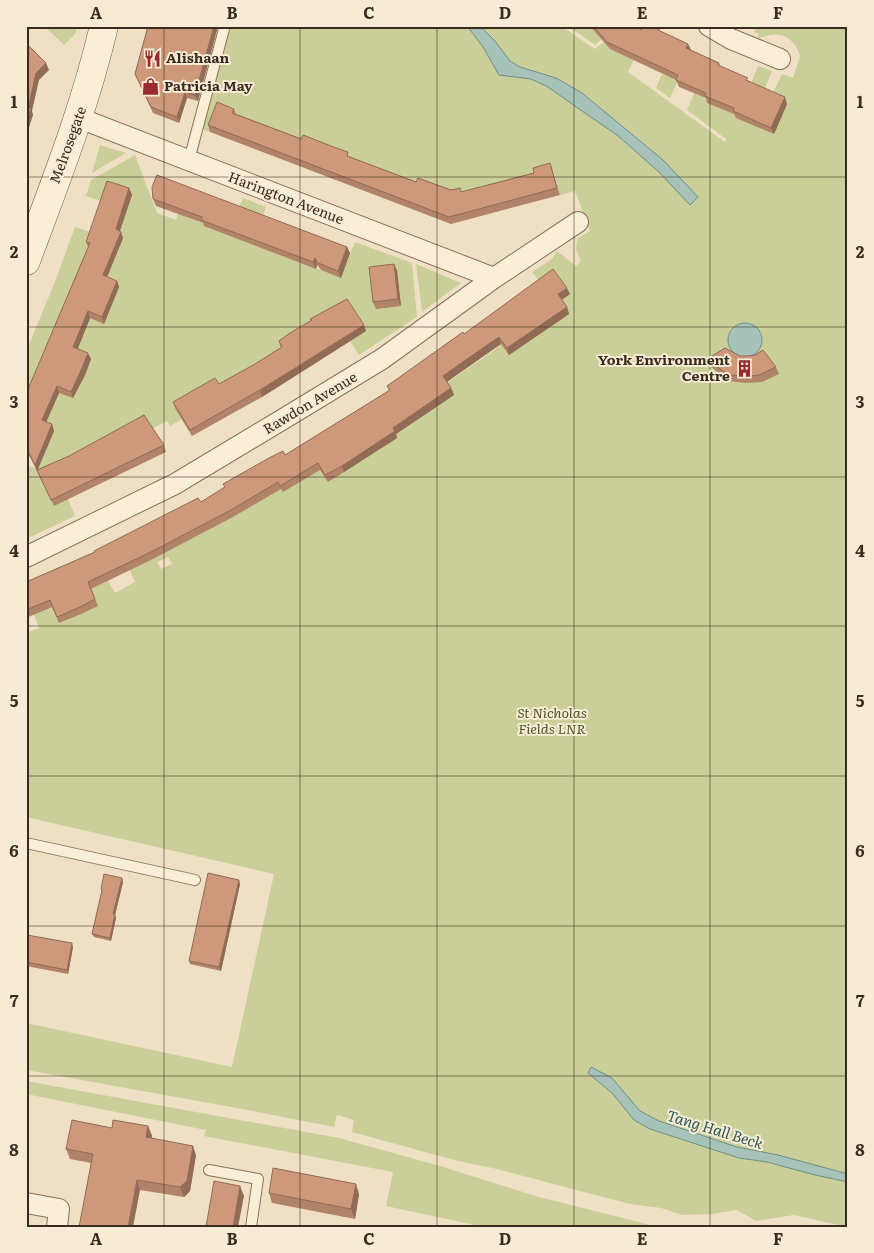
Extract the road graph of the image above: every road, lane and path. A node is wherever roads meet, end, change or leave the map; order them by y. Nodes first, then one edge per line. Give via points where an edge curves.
1 (104, 26) edge
2 (709, 26) edge
3 (224, 29) dead end
4 (780, 59) dead end
5 (79, 118) junction
6 (189, 160) junction
7 (578, 222) dead end
8 (26, 261) edge
9 (494, 278) junction
10 (26, 557) edge
11 (26, 844) edge
12 (194, 880) dead end
13 (209, 1170) dead end
14 (26, 1203) edge
15 (57, 1227) edge
16 (251, 1227) edge

1 - 5 street, Melrosegate
2 - 4 street via 731,39
3 - 6 lane
5 - 6 street, Harington Avenue
5 - 8 street, Melrosegate
6 - 9 street, Harington Avenue
7 - 9 street, Rawdon Avenue
9 - 10 street, Rawdon Avenue via 382,359 175,484
11 - 12 lane
13 - 16 lane via 258,1179
14 - 15 street via 60,1209

